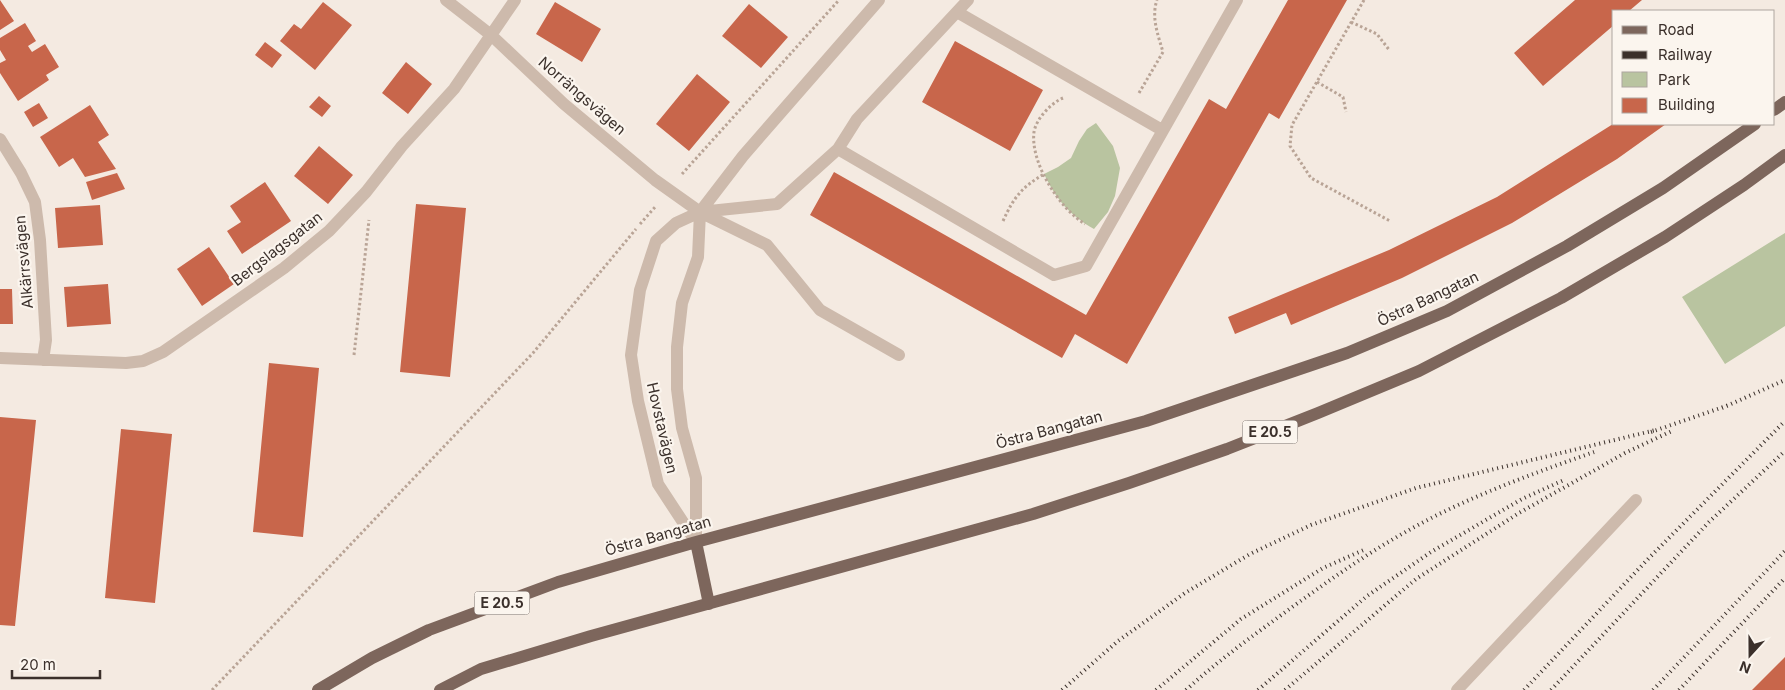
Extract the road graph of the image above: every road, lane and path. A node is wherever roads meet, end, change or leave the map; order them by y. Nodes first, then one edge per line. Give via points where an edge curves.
1 (446, 0) edge
2 (515, 0) edge
3 (839, 0) edge
4 (879, 0) edge
5 (968, 0) edge
6 (1157, 0) edge
7 (1237, 0) edge
8 (1364, 0) edge
9 (957, 12) junction
10 (1351, 22) junction
11 (491, 36) junction
12 (1390, 51) dead end
13 (1317, 82) junction
14 (1095, 92) junction
15 (1129, 111) junction
16 (1346, 112) dead end
17 (1754, 125) edge
18 (1162, 130) junction
19 (0, 139) edge
20 (703, 149) dead end
21 (838, 149) junction
22 (1785, 156) edge
23 (1044, 174) junction
24 (366, 192) junction
25 (700, 212) junction
26 (644, 219) dead end
27 (1390, 221) dead end
28 (1103, 234) junction
29 (994, 239) junction
30 (354, 355) dead end
31 (899, 356) dead end
32 (0, 358) edge
33 (43, 360) junction
34 (1636, 500) dead end
35 (696, 542) junction
36 (710, 604) junction
37 (212, 690) edge
38 (318, 690) edge
39 (440, 690) edge
40 (1457, 690) edge

1 - 11 street, Norrängsvägen
2 - 11 street, Bergslagsgatan
3 - 20 path
4 - 25 street, Hovstavägen via 743,156
5 - 9 street
6 - 15 path via 1156,25 1163,52
7 - 18 street
8 - 10 path
9 - 14 street
9 - 21 street via 858,119
10 - 12 path via 1377,34
10 - 13 path
11 - 24 street, Bergslagsgatan via 454,88
11 - 25 street, Norrängsvägen via 564,104 655,180
13 - 16 path via 1343,97
13 - 27 path via 1292,125 1290,146 1312,178
14 - 15 street
14 - 23 path via 1060,98 1046,108 1034,131 1035,151
15 - 18 street
17 - 35 main road, Östra Bangatan / E 20.5 via 1663,188 1567,246 1447,311 1347,353 1146,421
18 - 28 street
19 - 33 street, Alkärrsvägen via 34,202 40,240 46,340
21 - 25 street via 777,204
21 - 29 street
22 - 36 main road, E 20.5 via 1665,237 1561,298 1419,371 1364,394 1227,449 1077,500
23 - 28 path via 1056,197 1078,220
23 - 29 path via 1026,185 1010,206
24 - 30 path via 370,206
24 - 33 street, Bergslagsgatan via 329,231 284,268 163,352 143,361 126,363
25 - 31 street, Norrängsvägen via 767,245 820,310
25 - 35 street, Hovstavägen via 698,257 682,303 677,347 677,389 682,428 696,478
25 - 35 street, Hovstavägen via 676,224 656,241 640,290 631,355 638,401 658,484
26 - 37 path via 533,353
28 - 29 street via 1086,266 1054,275
32 - 33 street, Bergslagsgatan
34 - 40 street
35 - 36 main road
35 - 38 main road, Östra Bangatan / E 20.5 via 558,582 429,630
36 - 39 main road, E 20.5 via 481,669

